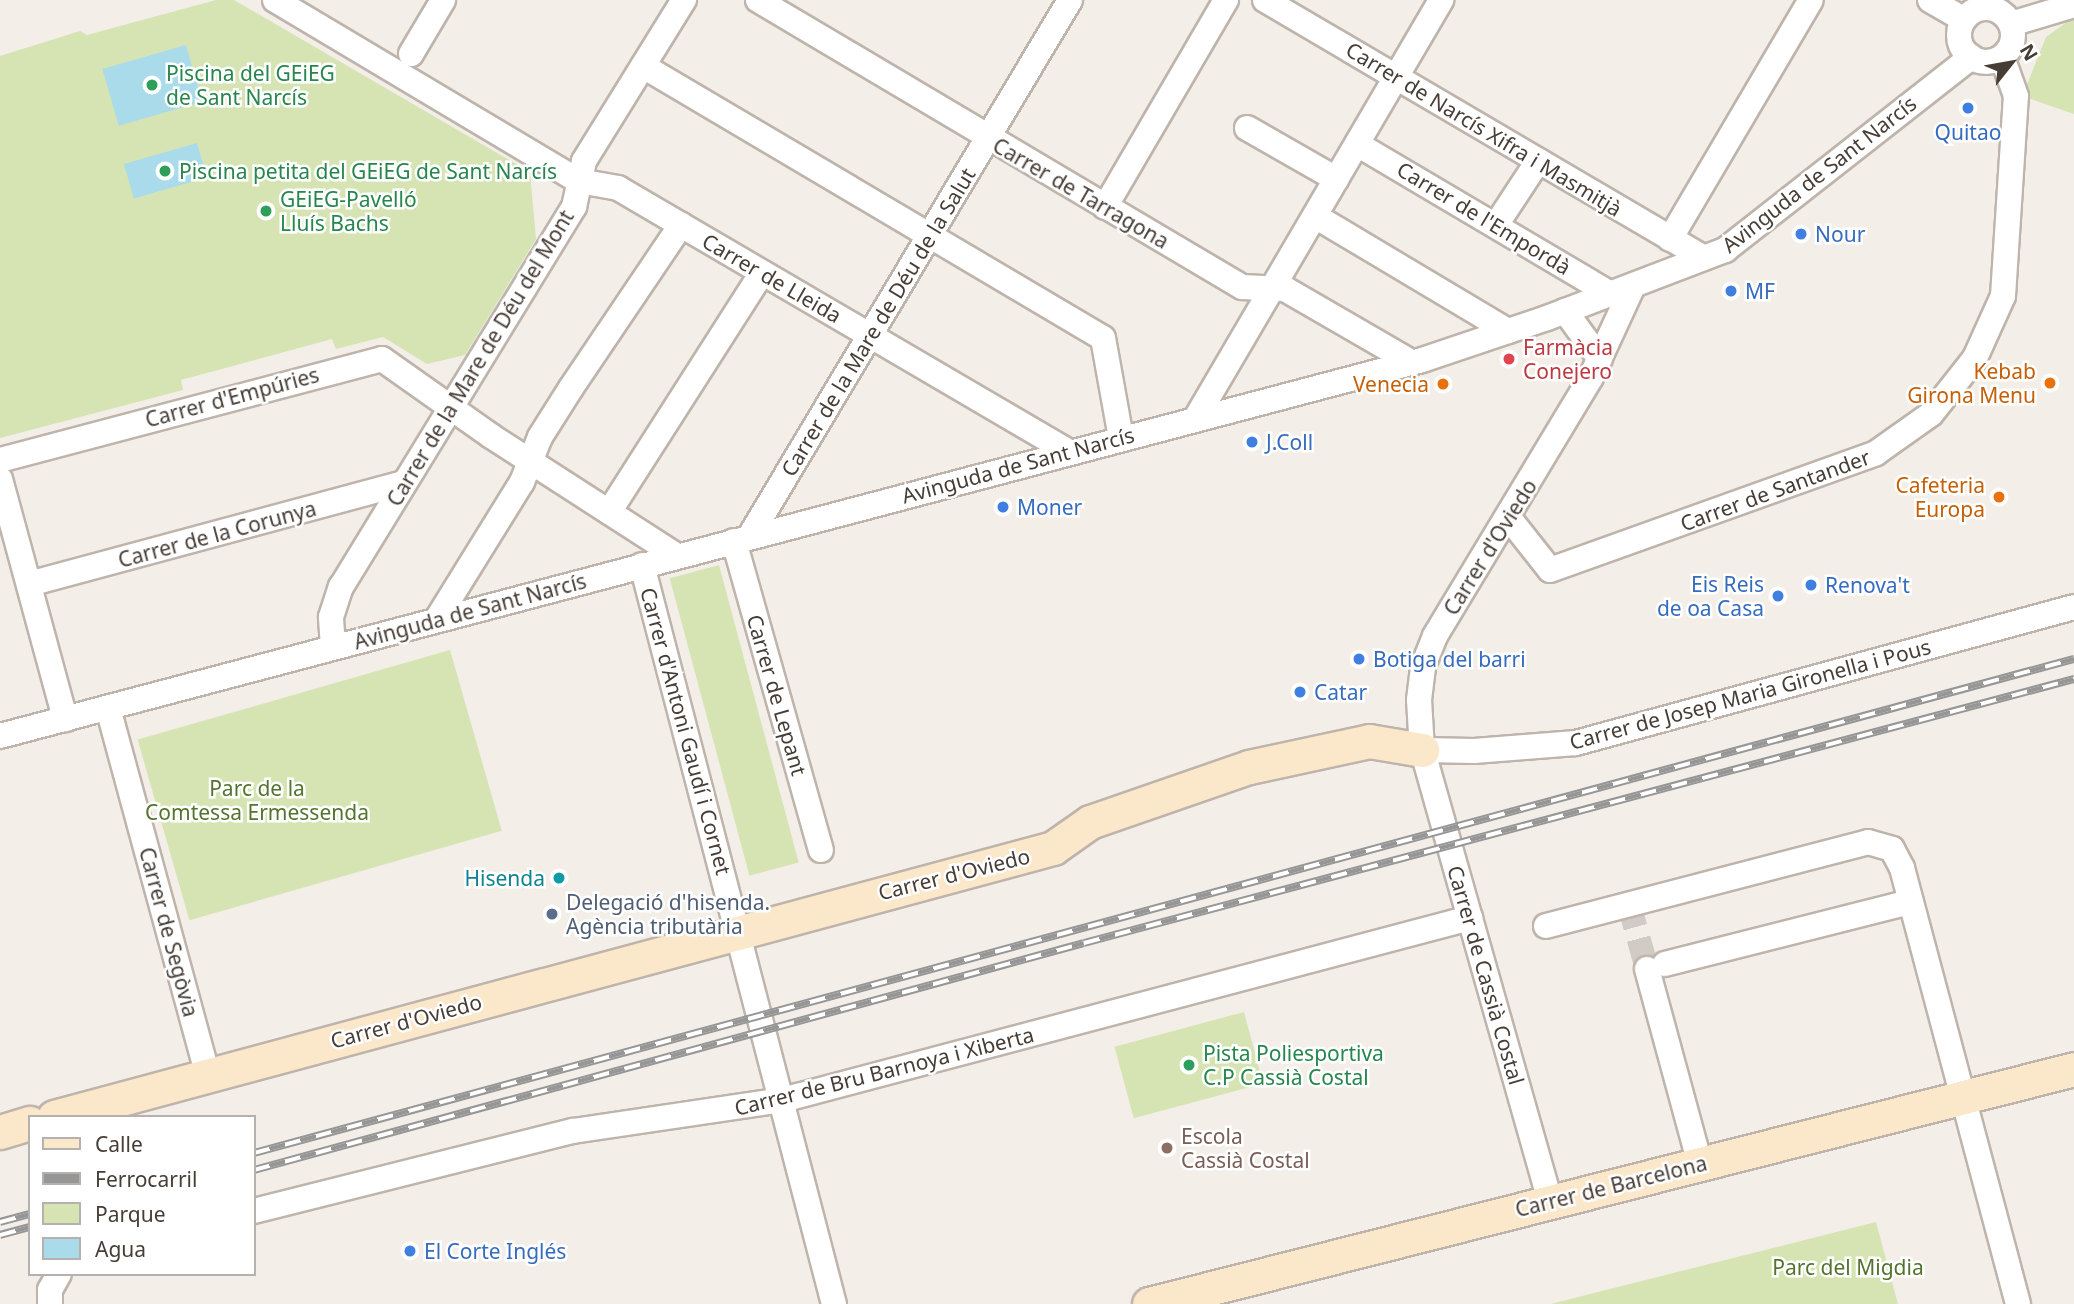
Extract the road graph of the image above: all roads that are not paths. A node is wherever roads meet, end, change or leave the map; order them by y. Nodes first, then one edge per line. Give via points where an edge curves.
1 (275, 0) edge
2 (443, 0) edge
3 (684, 0) edge
4 (758, 0) edge
5 (1070, 0) edge
6 (1227, 0) edge
7 (1265, 0) edge
8 (1441, 0) edge
9 (1811, 0) edge
10 (1930, 0) edge
11 (2074, 5) edge
12 (1964, 20) junction
13 (2011, 24) junction
14 (411, 54) dead end
15 (1971, 57) junction
16 (2002, 57) junction
17 (643, 66) junction
18 (1396, 77) junction
19 (1247, 128) dead end
20 (988, 138) junction
21 (1357, 144) junction
22 (1538, 161) junction
23 (1336, 180) junction
24 (579, 181) junction
25 (1105, 207) junction
26 (1315, 216) junction
27 (674, 221) junction
28 (1496, 225) junction
29 (929, 236) junction
30 (1670, 239) junction
31 (1704, 258) junction
32 (762, 273) junction
33 (1272, 289) junction
34 (1622, 290) junction
35 (1566, 311) junction
36 (1508, 331) junction
37 (870, 336) junction
38 (1600, 359) junction
39 (1411, 362) junction
40 (453, 406) junction
41 (1196, 418) junction
42 (1121, 438) junction
43 (1069, 452) junction
44 (0, 460) edge
45 (530, 461) junction
46 (0, 479) edge
47 (404, 483) junction
48 (609, 512) junction
49 (1509, 518) junction
50 (742, 538) junction
51 (677, 556) junction
52 (642, 565) junction
53 (29, 583) junction
54 (2074, 607) edge
55 (437, 620) junction
56 (333, 647) junction
57 (108, 708) junction
58 (65, 719) junction
59 (0, 736) edge
60 (1422, 750) junction
61 (821, 850) dead end
62 (1902, 904) dead end
63 (1470, 918) junction
64 (1546, 926) dead end
65 (739, 930) junction
66 (2074, 1069) edge
67 (208, 1075) junction
68 (1961, 1097) junction
69 (782, 1101) junction
70 (61, 1115) edge
71 (28, 1125) edge
72 (0, 1132) edge
73 (1700, 1164) junction
74 (1549, 1201) junction
75 (256, 1210) edge
76 (58, 1276) edge
77 (1238, 1293) edge
78 (50, 1304) edge
79 (834, 1304) edge
80 (1149, 1304) edge
81 (2018, 1304) edge

1 - 24 street
2 - 14 street
3 - 17 street, Carrer de la Mare de Déu del Mont
4 - 20 street, Carrer de Tarragona
5 - 20 street, Carrer de la Mare de Déu de la Salut
6 - 25 street
7 - 18 street, Carrer de Narcís Xifra i Masmitjà
8 - 18 street
9 - 30 street
10 - 12 street
11 - 13 street
12 - 13 street via 1988,8
12 - 15 street via 1960,40
13 - 16 street via 2012,41
15 - 16 street via 1984,62
15 - 31 street, Avinguda de Sant Narcís via 1725,250
16 - 49 street, Carrer de Santander via 2017,96 2003,296 1975,358 1931,414 1876,453 1550,570
17 - 24 street, Carrer de la Mare de Déu del Mont via 589,152
17 - 29 street
18 - 21 street
18 - 22 street, Carrer de Narcís Xifra i Masmitjà
19 - 23 street
20 - 25 street, Carrer de Tarragona
20 - 29 street, Carrer de la Mare de Déu de la Salut
21 - 23 street
21 - 28 street, Carrer de l'Empordà
22 - 28 street
22 - 30 street, Carrer de Narcís Xifra i Masmitjà
23 - 26 street
24 - 27 street, Carrer de Lleida via 618,188
24 - 40 street, Carrer de la Mare de Déu del Mont via 574,207
25 - 33 street, Carrer de Tarragona via 1242,287
26 - 33 street
26 - 36 street
27 - 32 street, Carrer de Lleida
27 - 45 street
28 - 34 street, Carrer de l'Empordà
29 - 37 street, Carrer de la Mare de Déu de la Salut
29 - 42 street via 1103,338
30 - 31 street, Carrer de Narcís Xifra i Masmitjà
31 - 34 street, Avinguda de Sant Narcís
32 - 37 street, Carrer de Lleida
32 - 48 street
33 - 39 street, Carrer de Tarragona via 1285,289
33 - 41 street
34 - 35 street, Avinguda de Sant Narcís
34 - 38 street, Carrer d'Oviedo
35 - 36 street, Avinguda de Sant Narcís
35 - 38 street
36 - 39 street, Avinguda de Sant Narcís
37 - 43 street, Carrer de Lleida
37 - 50 street, Carrer de la Mare de Déu de la Salut
38 - 49 street, Carrer d'Oviedo
39 - 41 street, Avinguda de Sant Narcís
40 - 44 street, Carrer d'Empúries via 382,359 371,359
40 - 45 street, Carrer d'Empúries
40 - 47 street, Carrer de la Mare de Déu del Mont
41 - 42 street, Avinguda de Sant Narcís
42 - 43 street, Avinguda de Sant Narcís
43 - 50 street, Avinguda de Sant Narcís
45 - 48 street, Carrer d'Empúries
45 - 55 street
46 - 53 street
47 - 53 street, Carrer de la Corunya
47 - 56 street, Carrer de la Mare de Déu del Mont via 341,587 331,617
48 - 51 street, Carrer d'Empúries
49 - 60 street, Carrer d'Oviedo via 1435,636 1423,666 1419,699
50 - 51 street, Avinguda de Sant Narcís
50 - 61 street, Carrer de Lepant
51 - 52 street, Avinguda de Sant Narcís
52 - 55 street, Avinguda de Sant Narcís
52 - 65 street, Carrer d'Antoni Gaudí i Cornet
53 - 58 street
54 - 60 street, Carrer de Josep Maria Gironella i Pous via 1576,743
55 - 56 street, Avinguda de Sant Narcís
56 - 57 street, Avinguda de Sant Narcís
57 - 58 street, Avinguda de Sant Narcís
57 - 67 street, Carrer de Segòvia
58 - 59 street, Avinguda de Sant Narcís
60 - 63 street, Carrer de Cassià Costal
60 - 65 street, Carrer d'Oviedo via 1369,741 1249,768 1090,822 1053,848
62 - 73 street via 1656,966
63 - 69 street, Carrer de Bru Barnoya i Xiberta
63 - 74 street, Carrer de Cassià Costal
64 - 68 street via 1868,842 1892,849 1902,868
65 - 67 street, Carrer d'Oviedo
65 - 69 street, Carrer d'Antoni Gaudí i Cornet
66 - 68 street, Carrer de Barcelona
67 - 70 street, Carrer d'Oviedo
68 - 73 street, Carrer de Barcelona
68 - 81 street
69 - 75 street, Carrer de Bru Barnoya i Xiberta via 573,1131
69 - 79 street, Carrer d'Antoni Gaudí i Cornet
71 - 72 street
73 - 74 street, Carrer de Barcelona
74 - 77 street, Carrer de Barcelona
76 - 78 street via 50,1290
77 - 80 street, Carrer de Barcelona

